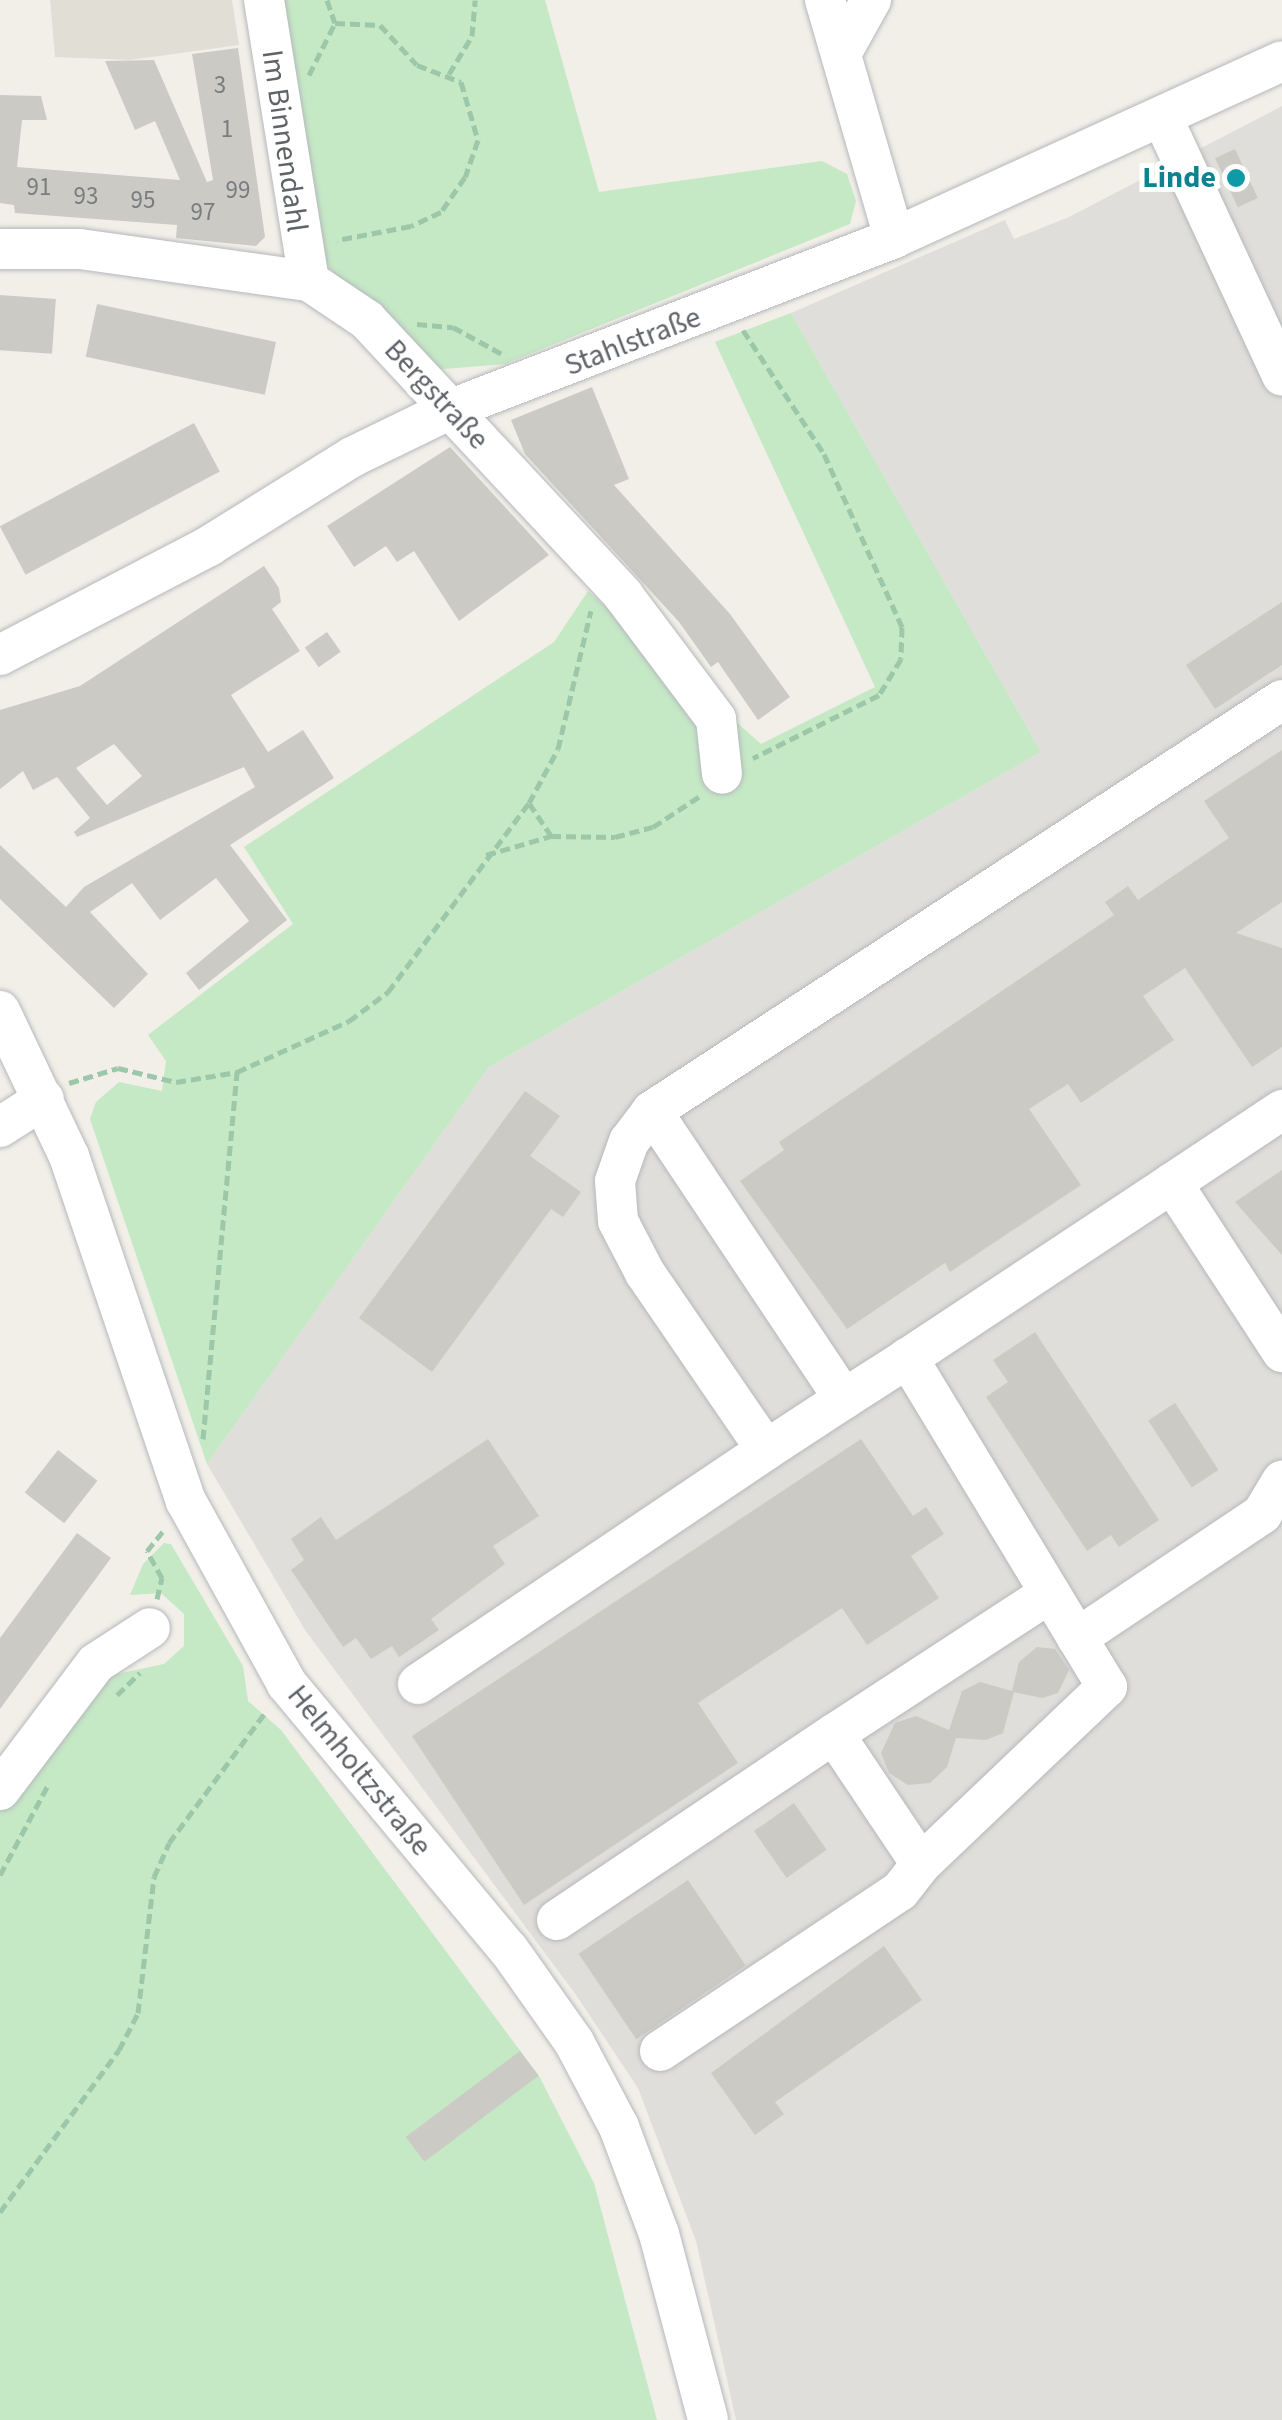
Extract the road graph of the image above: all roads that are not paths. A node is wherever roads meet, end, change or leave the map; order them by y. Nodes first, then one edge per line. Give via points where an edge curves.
1 (264, 0) edge
2 (872, 0) edge
3 (826, 1) edge
4 (842, 52) junction
5 (1282, 60) edge
6 (1162, 117) junction
7 (894, 238) junction
8 (0, 248) edge
9 (304, 263) junction
10 (1282, 375) edge
11 (449, 410) junction
12 (0, 655) edge
13 (1282, 700) edge
14 (722, 774) road end
15 (0, 1011) edge
16 (44, 1099) junction
17 (1282, 1110) edge
18 (652, 1112) junction
19 (0, 1127) edge
20 (1172, 1184) junction
21 (1282, 1352) edge
22 (908, 1358) junction
23 (844, 1399) junction
24 (766, 1450) junction
25 (1282, 1482) edge
26 (1050, 1593) junction
27 (150, 1628) dead end
28 (1077, 1638) junction
29 (418, 1684) dead end
30 (834, 1734) junction
31 (0, 1790) edge
32 (921, 1864) junction
33 (557, 1920) dead end
34 (660, 2051) dead end
35 (708, 2420) edge

1 - 9 street, Im Binnendahl
2 - 4 street
3 - 4 street
4 - 7 street
5 - 6 street, Stahlstraße
6 - 7 street, Stahlstraße
6 - 10 street
7 - 11 street, Stahlstraße
8 - 9 street, Bergstraße
9 - 11 street, Bergstraße
11 - 12 street, Stahlstraße via 352,457 209,546
11 - 14 street, Bergstraße via 623,596 716,719
13 - 18 street
15 - 16 street, Helmholtzstraße
16 - 19 street
16 - 35 street, Helmholtzstraße via 186,1501 287,1684 508,1950 574,2042 619,2127 659,2234
17 - 20 street
18 - 23 street
18 - 24 street via 629,1141 616,1181 618,1221
20 - 21 street
20 - 22 street
22 - 23 street
22 - 26 street
23 - 24 street
24 - 29 street
25 - 28 street via 1262,1514
26 - 28 street
26 - 30 street
27 - 31 street via 96,1663
28 - 32 street via 1106,1687
30 - 32 street
30 - 33 street
32 - 34 street via 900,1891

